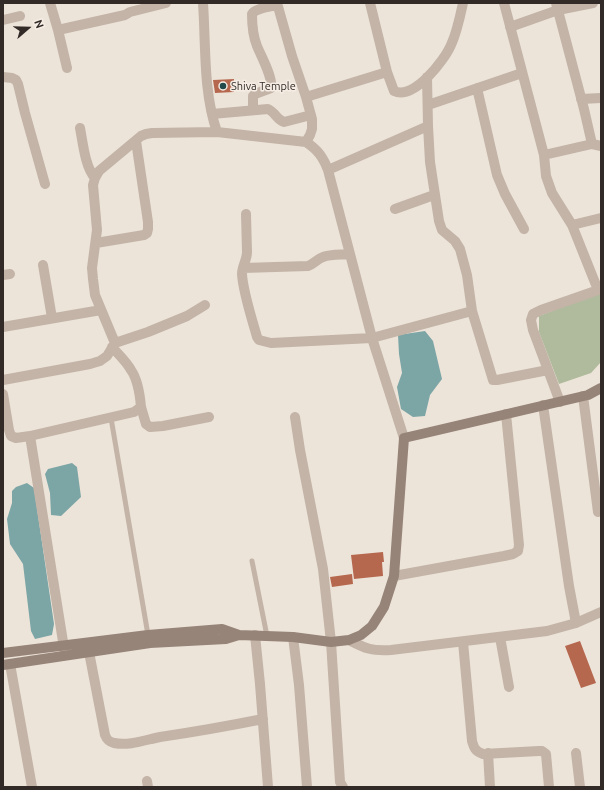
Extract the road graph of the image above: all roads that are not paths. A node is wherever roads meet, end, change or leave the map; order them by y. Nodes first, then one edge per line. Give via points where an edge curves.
1 (50, 3) edge
2 (166, 3) edge
3 (203, 3) edge
4 (372, 3) edge
5 (463, 3) edge
6 (504, 3) edge
7 (593, 3) edge
8 (277, 4) edge
9 (557, 7) edge
10 (20, 16) dead end
11 (3, 20) edge
12 (510, 27) junction
13 (58, 30) junction
14 (67, 68) dead end
15 (387, 72) junction
16 (522, 73) junction
17 (3, 77) edge
18 (427, 77) junction
19 (477, 88) junction
20 (306, 97) junction
21 (601, 98) edge
22 (581, 99) junction
23 (428, 105) junction
24 (253, 110) junction
25 (212, 114) junction
26 (311, 115) junction
27 (428, 126) junction
28 (80, 128) dead end
29 (217, 132) junction
30 (136, 140) junction
31 (306, 142) junction
32 (597, 145) edge
33 (544, 155) junction
34 (328, 170) junction
35 (95, 178) junction
36 (45, 184) dead end
37 (434, 195) junction
38 (395, 209) dead end
39 (246, 214) dead end
40 (601, 218) edge
41 (572, 225) junction
42 (524, 230) dead end
43 (96, 243) junction
44 (350, 254) junction
45 (43, 265) dead end
46 (243, 268) junction
47 (599, 289) edge
48 (204, 305) dead end
49 (101, 310) junction
50 (472, 311) junction
51 (52, 318) junction
52 (3, 327) edge
53 (372, 338) junction
54 (113, 345) junction
55 (548, 370) junction
56 (3, 380) edge
57 (601, 388) edge
58 (3, 394) edge
59 (582, 396) junction
60 (560, 402) junction
61 (544, 405) junction
62 (141, 407) junction
63 (506, 414) junction
64 (5, 416) edge
65 (209, 417) dead end
66 (294, 417) dead end
67 (111, 418) junction
68 (30, 436) junction
69 (404, 438) junction
70 (598, 512) dead end
71 (252, 560) dead end
72 (394, 576) junction
73 (601, 612) edge
74 (576, 623) junction
75 (148, 635) junction
76 (239, 635) junction
77 (255, 635) junction
78 (267, 636) junction
79 (293, 637) junction
80 (500, 637) junction
81 (349, 640) junction
82 (331, 642) junction
83 (463, 642) junction
84 (64, 651) junction
85 (89, 652) junction
86 (3, 653) edge
87 (6, 665) edge
88 (509, 687) dead end
89 (263, 719) junction
90 (576, 753) dead end
91 (488, 754) junction
92 (32, 787) edge
93 (268, 787) edge
94 (307, 787) edge
95 (343, 787) edge
96 (490, 787) edge
97 (549, 787) edge
98 (580, 787) edge

1 - 13 street
2 - 13 street
3 - 25 street via 207,81
4 - 15 street
5 - 18 street via 451,45
6 - 12 street
7 - 9 street
8 - 20 street
8 - 24 street via 258,9 252,14 254,38 272,85 271,88 252,96
9 - 12 street
9 - 22 street
10 - 11 street
12 - 16 street
13 - 14 street
15 - 18 street via 394,91 398,92 412,90
15 - 20 street
16 - 19 street
16 - 33 street
17 - 36 street via 12,78 18,84
18 - 23 street
19 - 23 street
19 - 42 street via 497,175
20 - 26 street
21 - 22 street
22 - 32 street
23 - 27 street
24 - 25 street
24 - 26 street via 268,109 284,122
25 - 29 street
26 - 31 street via 312,129
27 - 34 street
27 - 37 street
28 - 35 street via 88,165
29 - 30 street via 152,133
29 - 31 street
30 - 35 street via 99,171
30 - 43 street via 148,233
31 - 34 street via 325,160
32 - 33 street
33 - 41 street via 546,176 552,193
34 - 44 street
35 - 43 street via 93,185
37 - 38 street
37 - 50 street via 442,230 460,249
39 - 46 street via 247,258
40 - 41 street
41 - 47 street
43 - 49 street via 92,268 95,296
44 - 46 street via 326,256 308,266
44 - 53 street
45 - 51 street
46 - 53 street via 246,296 259,340 271,343
47 - 55 street via 533,314 533,330
48 - 54 street via 187,316
49 - 51 street
49 - 54 street
50 - 53 street
50 - 55 street via 493,380
51 - 52 street
53 - 69 street
54 - 56 street via 107,356 100,361
54 - 62 street via 132,371 139,390
55 - 60 street
57 - 59 main road
58 - 64 street
59 - 60 main road
59 - 70 street
60 - 61 main road
61 - 63 main road
61 - 74 street
62 - 65 street via 146,424 150,427
62 - 67 street via 134,412
63 - 69 main road
63 - 72 street via 518,551 504,556
64 - 68 street via 11,436
66 - 82 street via 322,560
67 - 68 street
67 - 75 lane
68 - 84 street
69 - 72 main road
71 - 78 lane
72 - 81 main road via 384,607 372,626
73 - 74 street
74 - 80 street via 547,631
75 - 76 main road via 222,629
75 - 84 main road
76 - 77 main road
76 - 85 main road via 226,639 150,643
77 - 78 main road
77 - 89 street
78 - 79 main road
79 - 82 main road
79 - 94 street
80 - 83 street
80 - 88 street
81 - 82 main road
81 - 83 street via 363,648 381,651
82 - 95 street via 340,782
83 - 91 street via 472,741 477,752
84 - 85 main road
84 - 86 main road
84 - 87 main road
85 - 89 street via 105,735 110,742 132,743
87 - 92 street
89 - 93 street
90 - 98 street
91 - 96 street
91 - 97 street via 542,751 546,754

